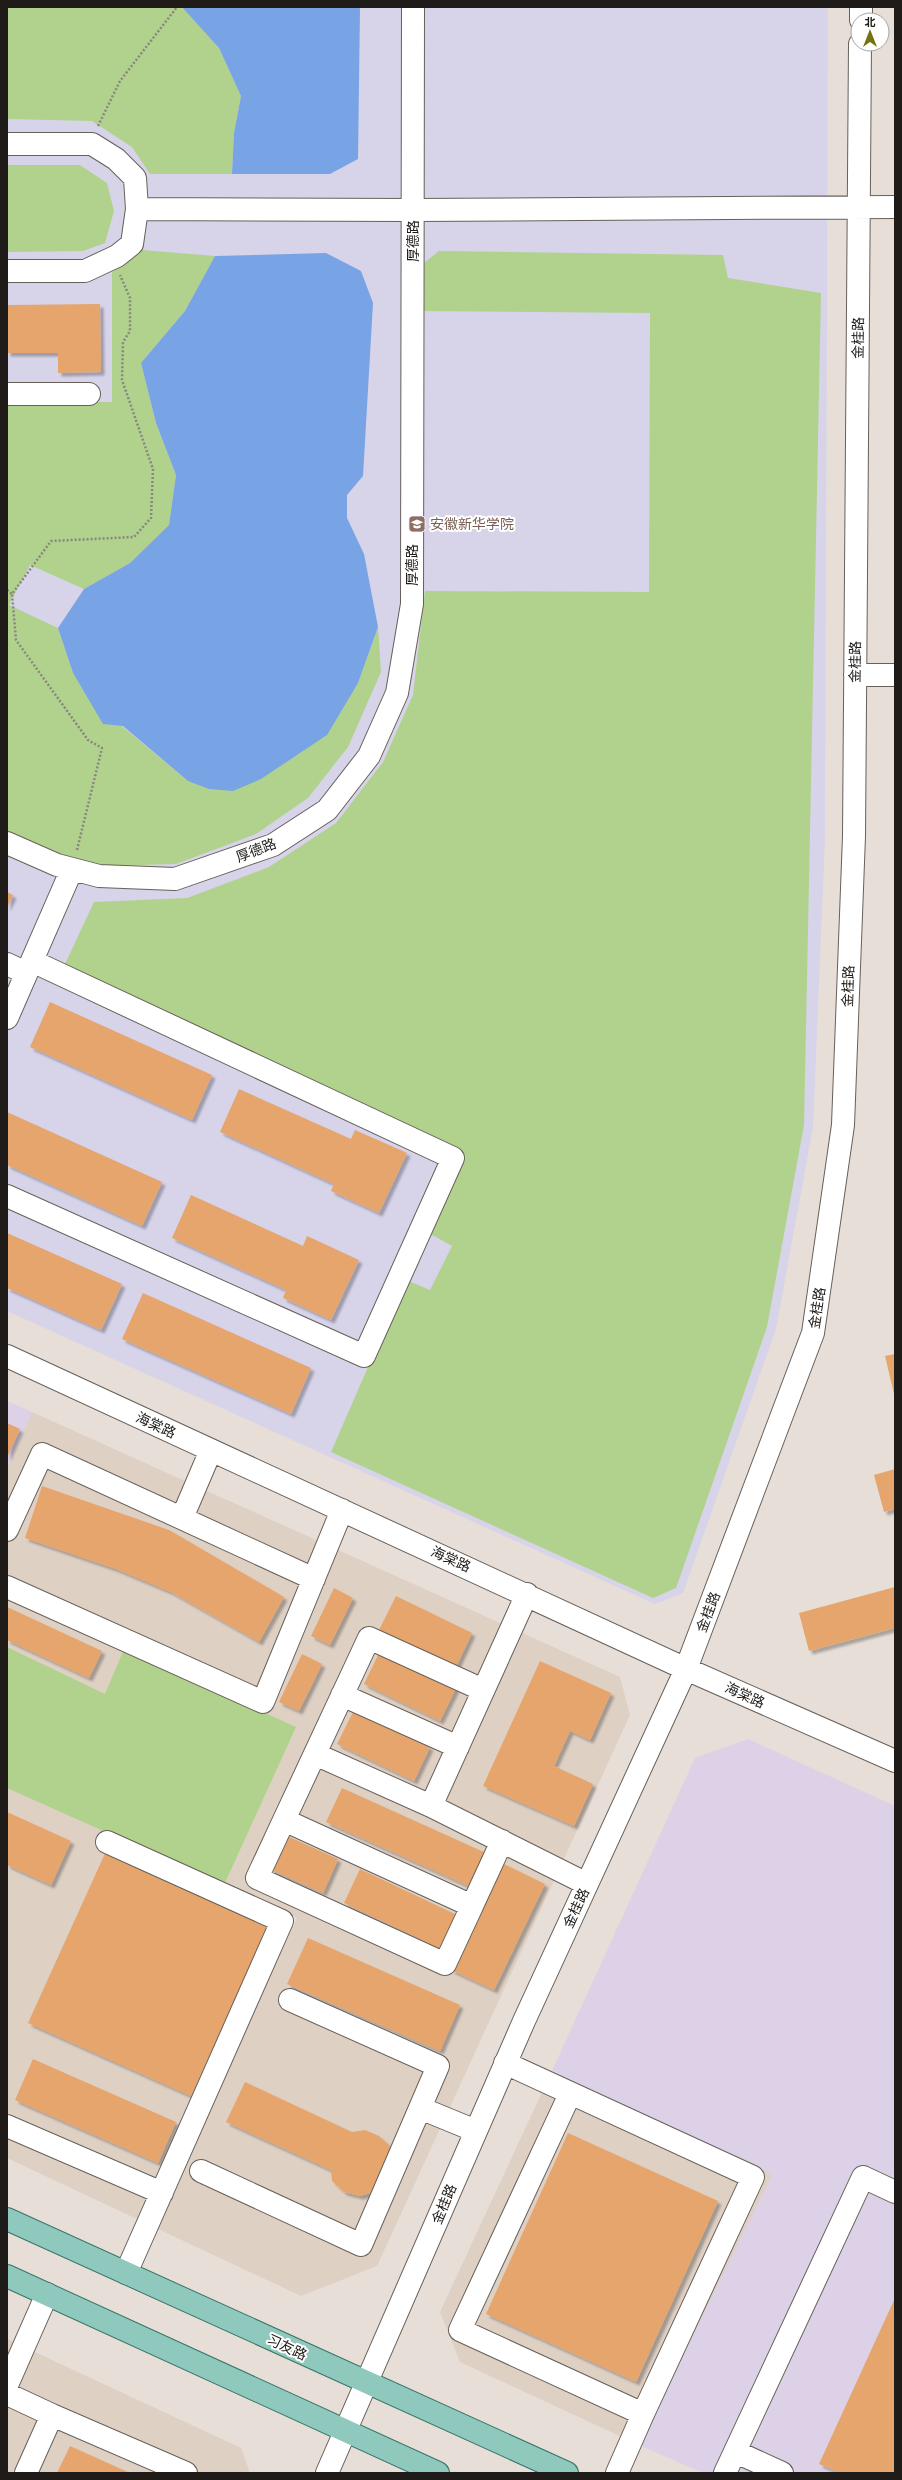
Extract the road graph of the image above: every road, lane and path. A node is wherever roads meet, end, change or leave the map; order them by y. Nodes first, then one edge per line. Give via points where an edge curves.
1 (177, 7) edge
2 (413, 7) edge
3 (860, 52) edge
4 (7, 144) edge
5 (92, 144) junction
6 (859, 206) junction
7 (895, 206) edge
8 (137, 209) junction
9 (413, 210) junction
10 (113, 258) junction
11 (7, 271) edge
12 (7, 394) edge
13 (89, 394) dead end
14 (7, 590) edge
15 (12, 594) junction
16 (855, 675) junction
17 (895, 675) edge
18 (7, 843) edge
19 (72, 869) junction
20 (22, 966) edge
21 (7, 1018) edge
22 (7, 1196) edge
23 (7, 1356) edge
24 (211, 1450) junction
25 (342, 1510) junction
26 (182, 1518) junction
27 (7, 1530) edge
28 (314, 1579) junction
29 (7, 1587) edge
30 (527, 1594) junction
31 (686, 1669) junction
32 (483, 1690) junction
33 (342, 1696) junction
34 (458, 1747) junction
35 (315, 1754) junction
36 (895, 1761) edge
37 (431, 1806) junction
38 (284, 1820) junction
39 (502, 1841) junction
40 (107, 1842) dead end
41 (587, 1884) junction
42 (472, 1906) junction
43 (290, 2000) dead end
44 (505, 2063) junction
45 (570, 2094) junction
46 (420, 2108) junction
47 (7, 2126) edge
48 (476, 2131) junction
49 (201, 2170) dead end
50 (895, 2192) edge
51 (162, 2193) junction
52 (7, 2219) edge
53 (126, 2273) junction
54 (7, 2276) edge
55 (47, 2294) junction
56 (367, 2383) junction
57 (7, 2385) edge
58 (7, 2394) edge
59 (643, 2414) junction
60 (52, 2415) junction
61 (345, 2431) junction
62 (736, 2452) junction
63 (26, 2473) edge
64 (186, 2473) edge
65 (327, 2473) edge
66 (438, 2473) edge
67 (567, 2473) edge
68 (617, 2473) edge
69 (725, 2473) edge
70 (782, 2473) edge

1 - 5 path via 120,81 100,119
2 - 9 street, 厚德路
3 - 6 street, 金桂路
4 - 5 street
5 - 8 street via 116,159 135,178
6 - 7 street
6 - 9 street
6 - 16 street, 金桂路
8 - 9 street
8 - 10 street via 132,244
9 - 19 street, 厚德路 via 412,604 398,693 370,756 327,810 273,845 175,878 99,876
10 - 11 street via 85,271
10 - 15 path via 130,298 130,331 123,342 122,380 153,469 151,518 134,537 51,541
12 - 13 street
14 - 15 path
15 - 19 path via 16,640 88,740 102,748
16 - 17 street
16 - 31 street, 金桂路 via 854,836 843,1125 813,1333
18 - 19 street, 厚德路
19 - 20 street
20 - 21 street
20 - 22 street via 453,1158 364,1356
23 - 24 street, 海棠路
24 - 25 street, 海棠路
24 - 26 street
25 - 28 street
25 - 30 street, 海棠路
26 - 27 street via 42,1454
26 - 28 street
28 - 29 street via 263,1702
30 - 31 street, 海棠路
30 - 32 street
31 - 36 street, 海棠路
31 - 41 street, 金桂路
32 - 33 street via 369,1638
32 - 34 street
33 - 34 street
33 - 35 street
34 - 37 street
35 - 37 street
35 - 38 street
37 - 39 street
38 - 42 street
38 - 42 street via 257,1878 445,1964
39 - 41 street
39 - 42 street
40 - 51 street via 282,1921
41 - 44 street, 金桂路
43 - 46 street via 438,2066
44 - 45 street
44 - 48 street, 金桂路
45 - 59 street via 460,2330
45 - 59 street via 753,2177
46 - 48 street
46 - 49 street via 361,2246
47 - 51 street
48 - 56 street, 金桂路
50 - 62 street via 862,2177
51 - 53 street
52 - 53 main road, 习友路
53 - 56 main road, 习友路
54 - 55 main road
55 - 57 street
55 - 61 main road
56 - 61 street, 金桂路
56 - 67 main road, 习友路
58 - 60 street
59 - 68 street
60 - 63 street
60 - 64 street
61 - 65 street, 金桂路
61 - 66 main road
62 - 69 street
62 - 70 street

